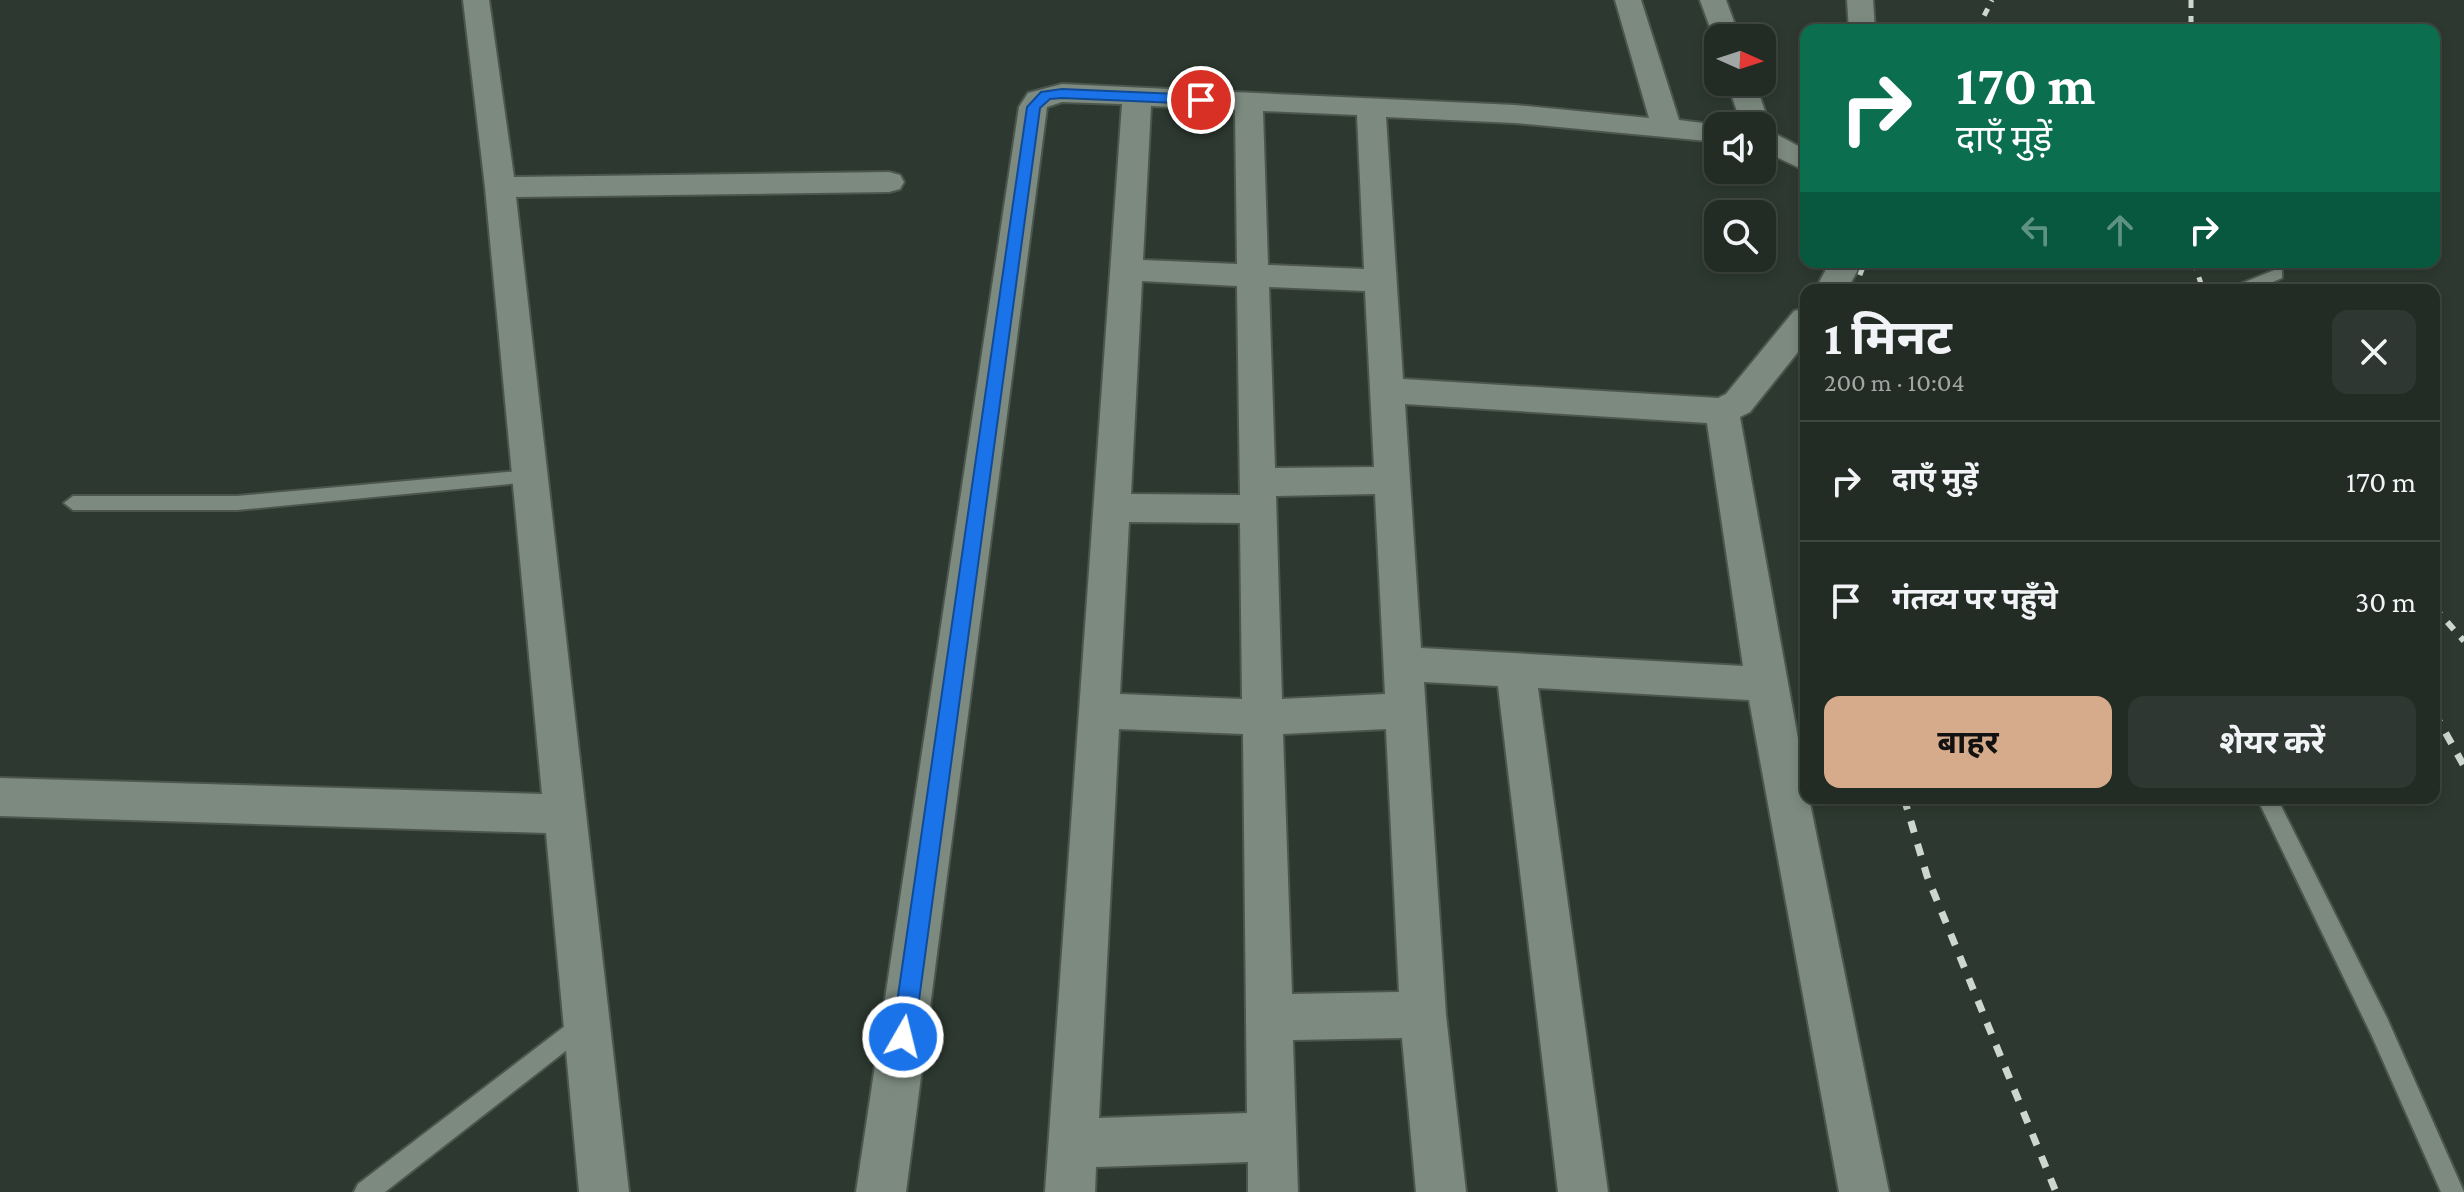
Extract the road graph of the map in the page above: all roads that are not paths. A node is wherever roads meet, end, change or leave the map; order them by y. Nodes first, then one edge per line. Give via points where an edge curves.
1 (476, 0) edge
2 (1628, 0) edge
3 (1713, 0) edge
4 (1860, 0) edge
5 (1721, 24) edge
6 (1862, 24) edge
7 (1137, 97) junction
8 (1249, 102) junction
9 (1371, 109) junction
10 (1667, 128) junction
11 (1704, 132) edge
12 (1776, 146) edge
13 (1800, 159) edge
14 (889, 182) dead end
15 (500, 187) junction
16 (1126, 270) junction
17 (2277, 274) dead end
18 (1253, 276) junction
19 (1381, 281) junction
20 (2254, 284) edge
21 (1800, 326) edge
22 (1387, 390) junction
23 (1722, 411) junction
24 (530, 476) junction
25 (1392, 480) junction
26 (1258, 496) junction
27 (73, 503) dead end
28 (1112, 508) junction
29 (1403, 664) junction
30 (1516, 670) junction
31 (1766, 684) junction
32 (1099, 711) junction
33 (1406, 711) junction
34 (1263, 717) junction
35 (0, 797) edge
36 (2270, 804) edge
37 (565, 814) junction
38 (1423, 1015) junction
39 (1269, 1017) junction
40 (586, 1020) junction
41 (1272, 1137) junction
42 (1073, 1143) junction
43 (366, 1192) edge
44 (604, 1192) edge
45 (881, 1192) edge
46 (1070, 1192) edge
47 (1273, 1192) edge
48 (1441, 1192) edge
49 (1583, 1192) edge
50 (1864, 1192) edge
51 (2453, 1192) edge

1 - 15 street
2 - 10 street
3 - 5 street
4 - 6 street
7 - 8 street
7 - 16 street
7 - 45 street via 1062,93 1046,95 1033,107
8 - 9 street
8 - 18 street
9 - 10 street via 1515,114
9 - 19 street
10 - 11 street
12 - 13 street
14 - 15 street
15 - 24 street
16 - 18 street
16 - 28 street
17 - 20 lane
18 - 19 street
18 - 26 street
19 - 22 street
21 - 23 street via 1738,403
22 - 23 street
22 - 25 street
23 - 31 street
24 - 27 lane via 237,503
24 - 37 street
25 - 26 street
25 - 29 street
26 - 28 street
26 - 34 street
28 - 32 street
29 - 30 street
29 - 33 street
30 - 31 street
30 - 49 street
31 - 50 street
32 - 34 street
32 - 42 street
33 - 34 street
33 - 38 street
34 - 39 street
35 - 37 street
36 - 51 lane
37 - 40 street
38 - 39 street
38 - 48 street
39 - 41 street
40 - 43 lane
40 - 44 street
41 - 42 street
41 - 47 street
42 - 46 street

